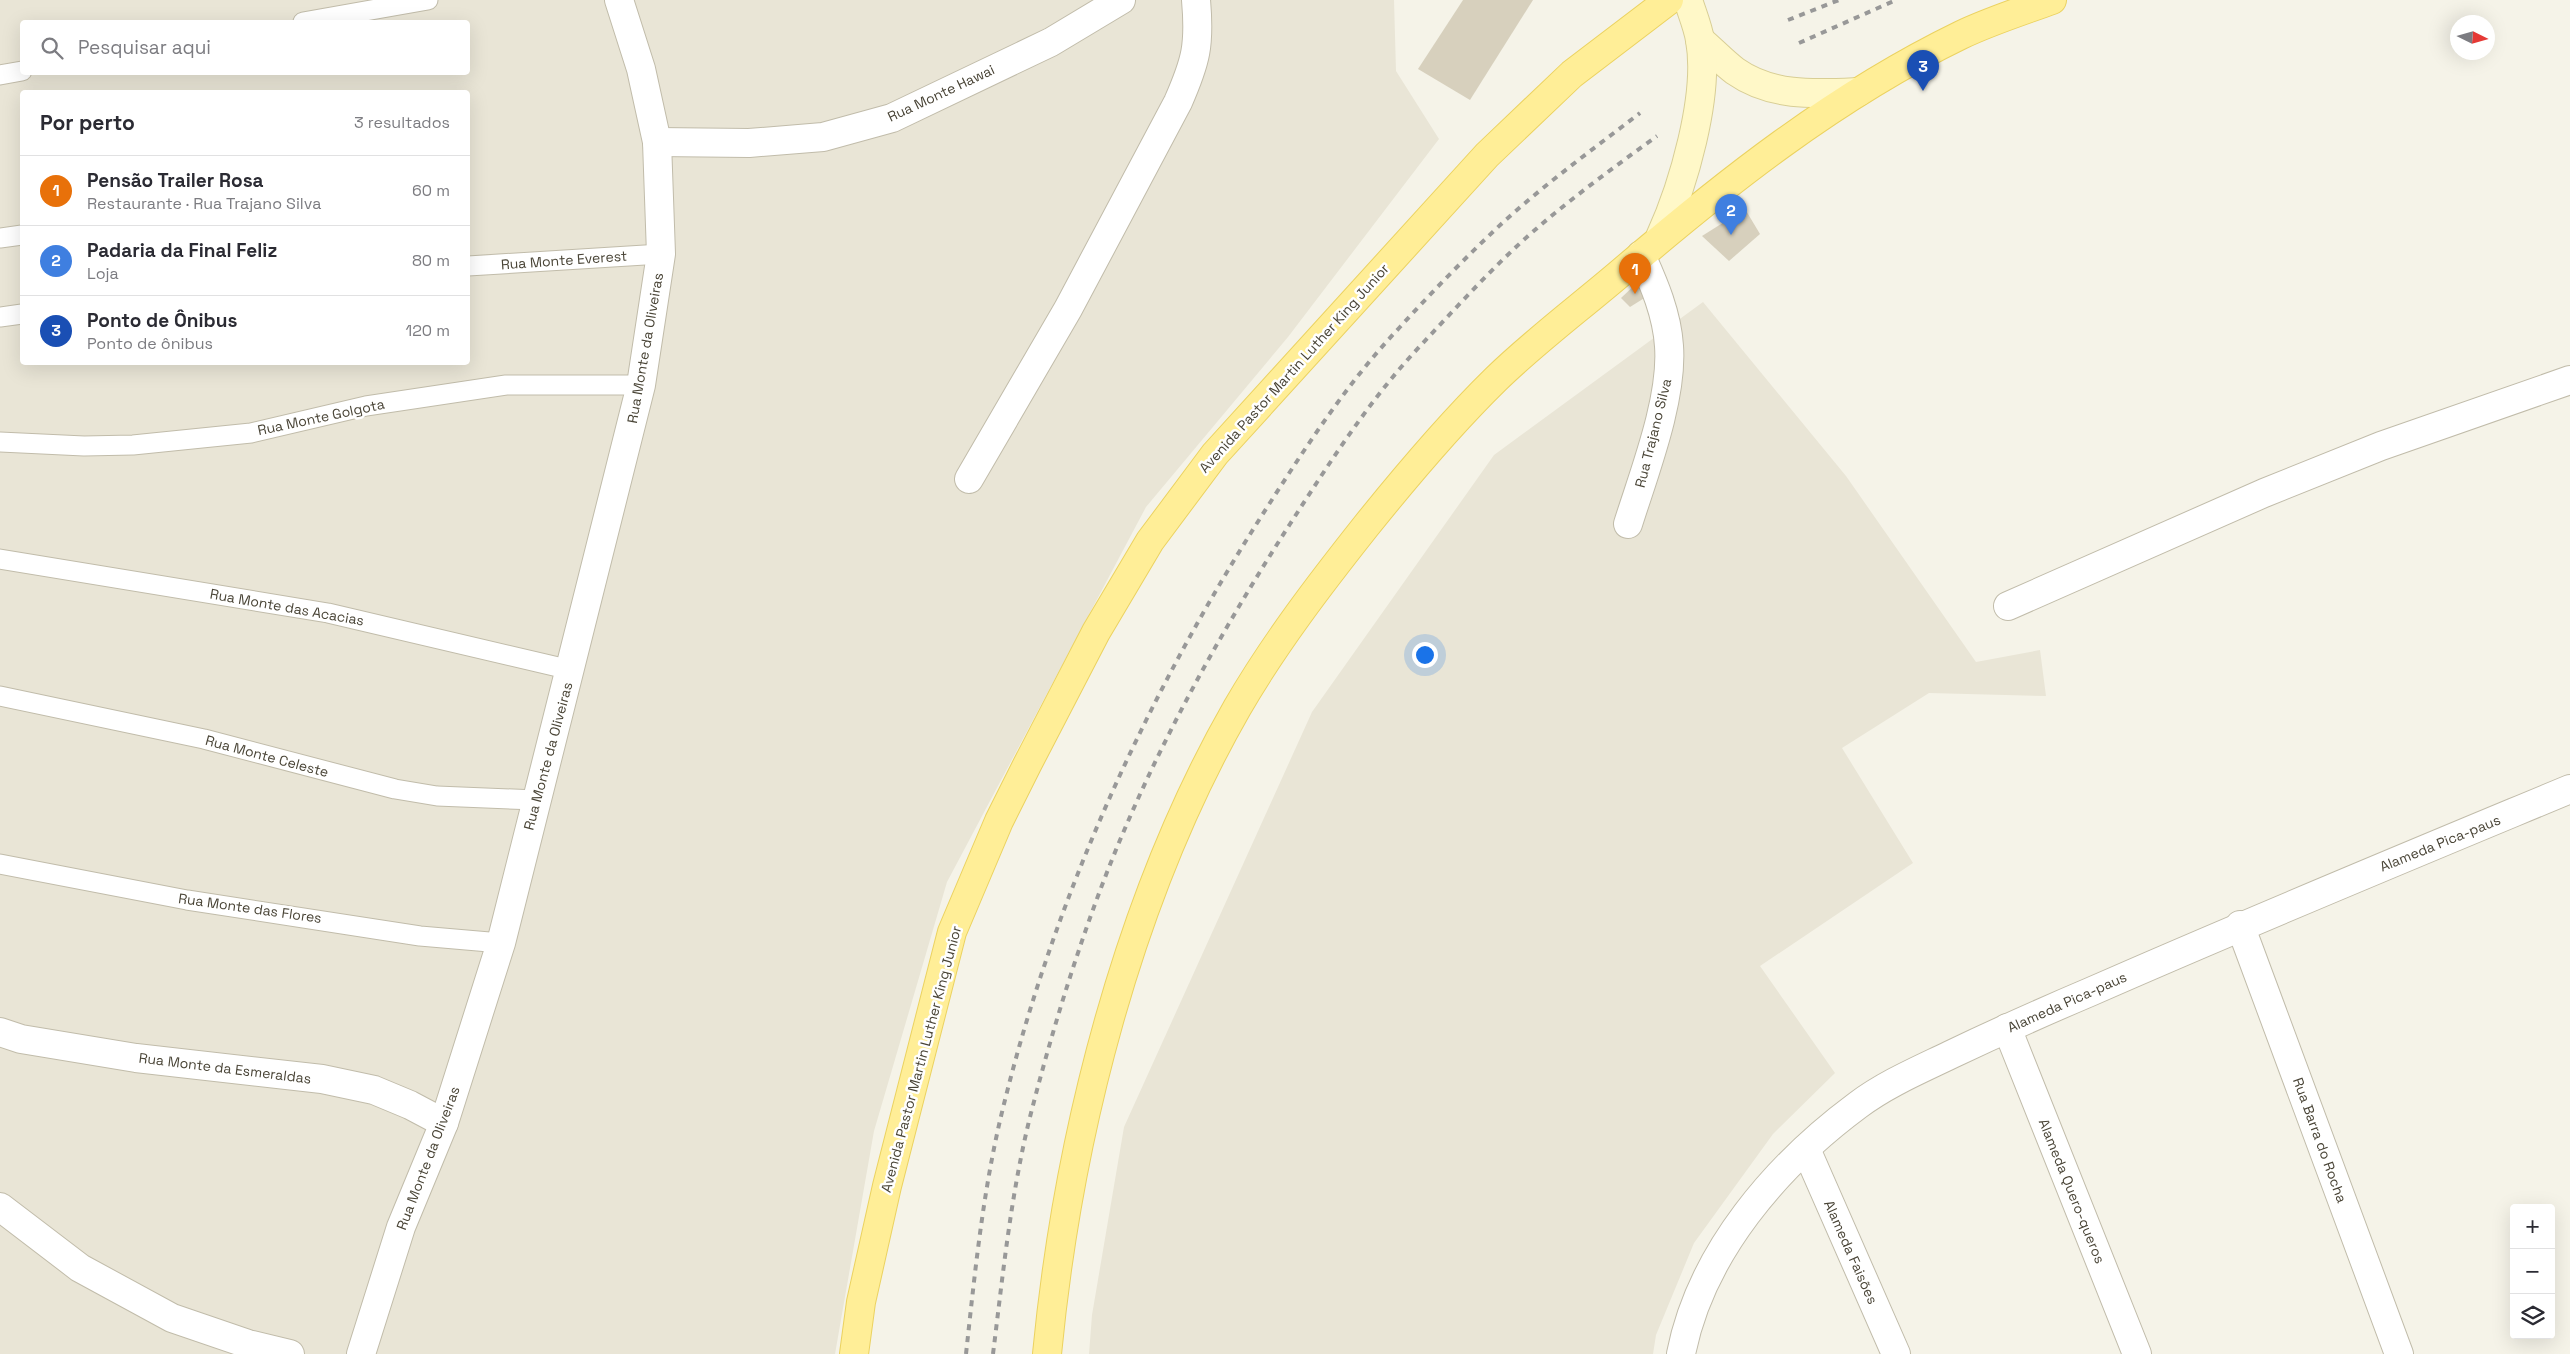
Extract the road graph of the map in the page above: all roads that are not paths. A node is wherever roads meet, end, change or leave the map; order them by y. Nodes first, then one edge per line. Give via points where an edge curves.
1 (428, 0) edge
2 (619, 0) edge
3 (1121, 0) edge
4 (1196, 0) edge
5 (1669, 0) edge
6 (1688, 0) edge
7 (2052, 0) edge
8 (314, 20) edge
9 (1700, 40) junction
10 (20, 71) edge
11 (0, 75) edge
12 (1858, 92) junction
13 (657, 142) junction
14 (20, 235) edge
15 (0, 238) edge
16 (1651, 246) junction
17 (661, 254) junction
18 (470, 266) edge
19 (20, 314) edge
20 (0, 317) edge
21 (2570, 380) edge
22 (641, 385) junction
23 (0, 442) edge
24 (969, 479) dead end
25 (1628, 524) dead end
26 (0, 559) edge
27 (2008, 606) dead end
28 (571, 670) junction
29 (0, 696) edge
30 (2570, 789) edge
31 (536, 800) junction
32 (0, 864) edge
33 (2240, 925) junction
34 (501, 943) junction
35 (2008, 1028) junction
36 (0, 1032) edge
37 (444, 1123) junction
38 (1806, 1150) junction
39 (0, 1207) edge
40 (290, 1354) edge
41 (361, 1354) edge
42 (854, 1354) edge
43 (1047, 1354) edge
44 (1681, 1354) edge
45 (1896, 1354) edge
46 (2137, 1354) edge
47 (2399, 1354) edge

1 - 8 lane
2 - 13 street, Rua Monte da Oliveiras
3 - 13 street, Rua Monte Hawai via 1052,42 892,118 823,137 749,143
4 - 24 street via 1198,49 1178,102 1068,309
5 - 42 main road, Avenida Pastor Martin Luther King Junior via 1572,74 1487,155 1215,454 1145,550 1096,632 1027,765 952,932 887,1186 861,1302
6 - 9 main road
7 - 12 main road via 1966,32
9 - 12 main road via 1736,71 1765,86 1794,94
9 - 16 main road via 1702,67 1696,120 1680,188
10 - 11 lane
12 - 16 main road via 1796,134
13 - 17 street, Rua Monte da Oliveiras
14 - 15 lane
16 - 25 street, Rua Trajano Silva via 1669,345 1668,381
16 - 43 main road via 1498,377 1411,471 1312,594 1238,707 1186,808 1140,927 1105,1034 1073,1173 1054,1285
17 - 18 lane, Rua Monte Everest
17 - 22 street, Rua Monte da Oliveiras
19 - 20 lane
21 - 27 street via 2381,446 2264,493
22 - 23 lane, Rua Monte Golgota via 506,385 366,406 250,433 133,445
22 - 28 street, Rua Monte da Oliveiras
26 - 28 lane, Rua Monte das Acacias via 328,613
28 - 31 street, Rua Monte da Oliveiras
29 - 31 lane, Rua Monte Celeste via 204,739 395,789 437,796
30 - 33 street, Alameda Pica-paus
31 - 34 street, Rua Monte da Oliveiras
32 - 34 lane, Rua Monte das Flores via 187,900 420,936
33 - 35 street, Alameda Pica-paus
33 - 47 street, Rua Barra do Rocha
34 - 37 street, Rua Monte da Oliveiras
35 - 38 street, Alameda Pica-paus via 1911,1074 1859,1104
35 - 46 street, Alameda Quero-queros
36 - 37 street, Rua Monte da Esmeraldas via 20,1039 136,1058 322,1079 374,1090
37 - 41 street, Rua Monte da Oliveiras via 401,1227
38 - 44 street, Alameda Pica-paus via 1761,1194 1711,1269 1685,1334
38 - 45 street, Alameda Faisões
39 - 40 street via 80,1268 172,1318 248,1344

